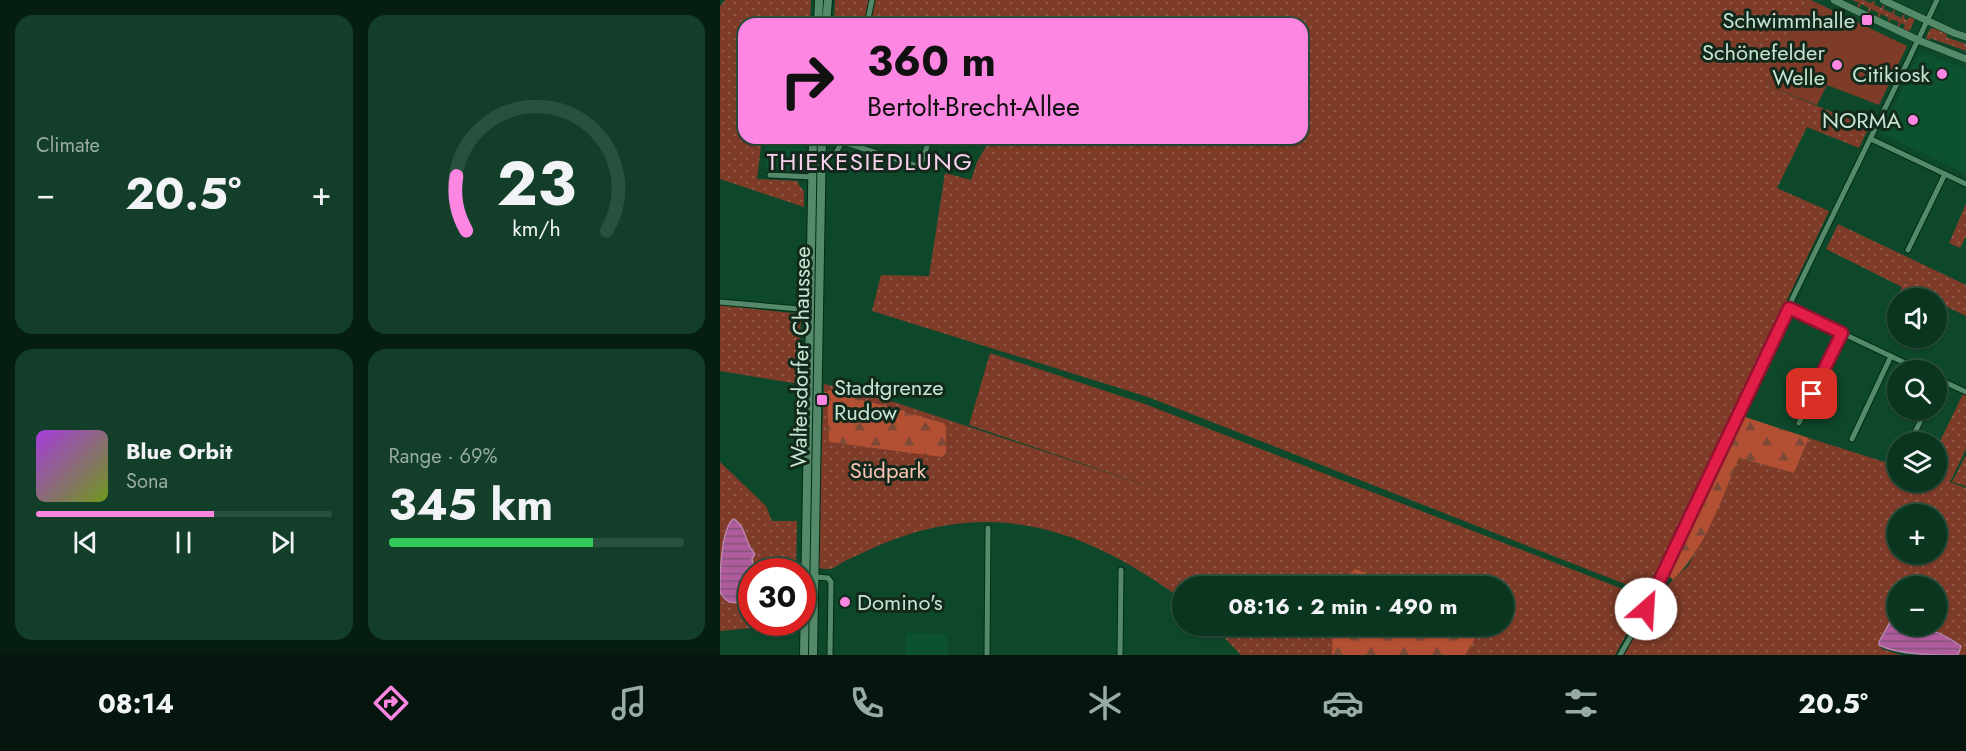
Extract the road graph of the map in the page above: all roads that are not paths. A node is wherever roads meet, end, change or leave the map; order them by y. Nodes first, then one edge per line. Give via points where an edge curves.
1 (819, 0) edge
2 (828, 0) edge
3 (872, 0) edge
4 (1834, 0) edge
5 (1883, 0) edge
6 (1937, 0) edge
7 (818, 18) edge
8 (826, 18) edge
9 (868, 18) edge
10 (1927, 21) junction
11 (1966, 37) edge
12 (1918, 40) junction
13 (1966, 59) edge
14 (1871, 139) junction
15 (813, 144) edge
16 (821, 144) edge
17 (841, 144) edge
18 (854, 144) edge
19 (928, 144) edge
20 (836, 153) dead end
21 (1945, 174) junction
22 (770, 175) dead end
23 (816, 177) junction
24 (1966, 184) edge
25 (1908, 250) dead end
26 (720, 302) edge
27 (1789, 308) junction
28 (814, 310) junction
29 (1842, 333) junction
30 (1891, 356) junction
31 (1899, 360) edge
32 (1947, 383) edge
33 (1966, 392) edge
34 (1799, 423) dead end
35 (1852, 439) dead end
36 (988, 528) dead end
37 (809, 558) edge
38 (1121, 570) dead end
39 (816, 577) edge
40 (805, 636) edge
41 (812, 636) edge
42 (804, 655) edge
43 (813, 655) edge
44 (830, 655) edge
45 (987, 655) edge
46 (1120, 655) edge
47 (1620, 655) edge

1 - 7 main road
2 - 8 main road
3 - 9 street
4 - 12 street
5 - 10 street
6 - 10 street
10 - 11 street
10 - 12 street
12 - 13 street
12 - 14 street
14 - 21 street
14 - 27 street
15 - 23 main road, Waltersdorfer Chaussee
16 - 23 main road, Waltersdorfer Chaussee
17 - 20 street
18 - 19 street via 920,167
21 - 24 street
21 - 25 street
22 - 23 street
23 - 28 main road, Waltersdorfer Chaussee
26 - 28 street
27 - 29 street
27 - 47 street
28 - 37 main road, Waltersdorfer Chaussee
29 - 30 street
29 - 34 street
30 - 31 street
30 - 35 street
32 - 33 street
36 - 45 street
38 - 46 street
39 - 44 street via 831,582
40 - 42 main road, Waltersdorfer Chaussee
41 - 43 main road, Waltersdorfer Chaussee

